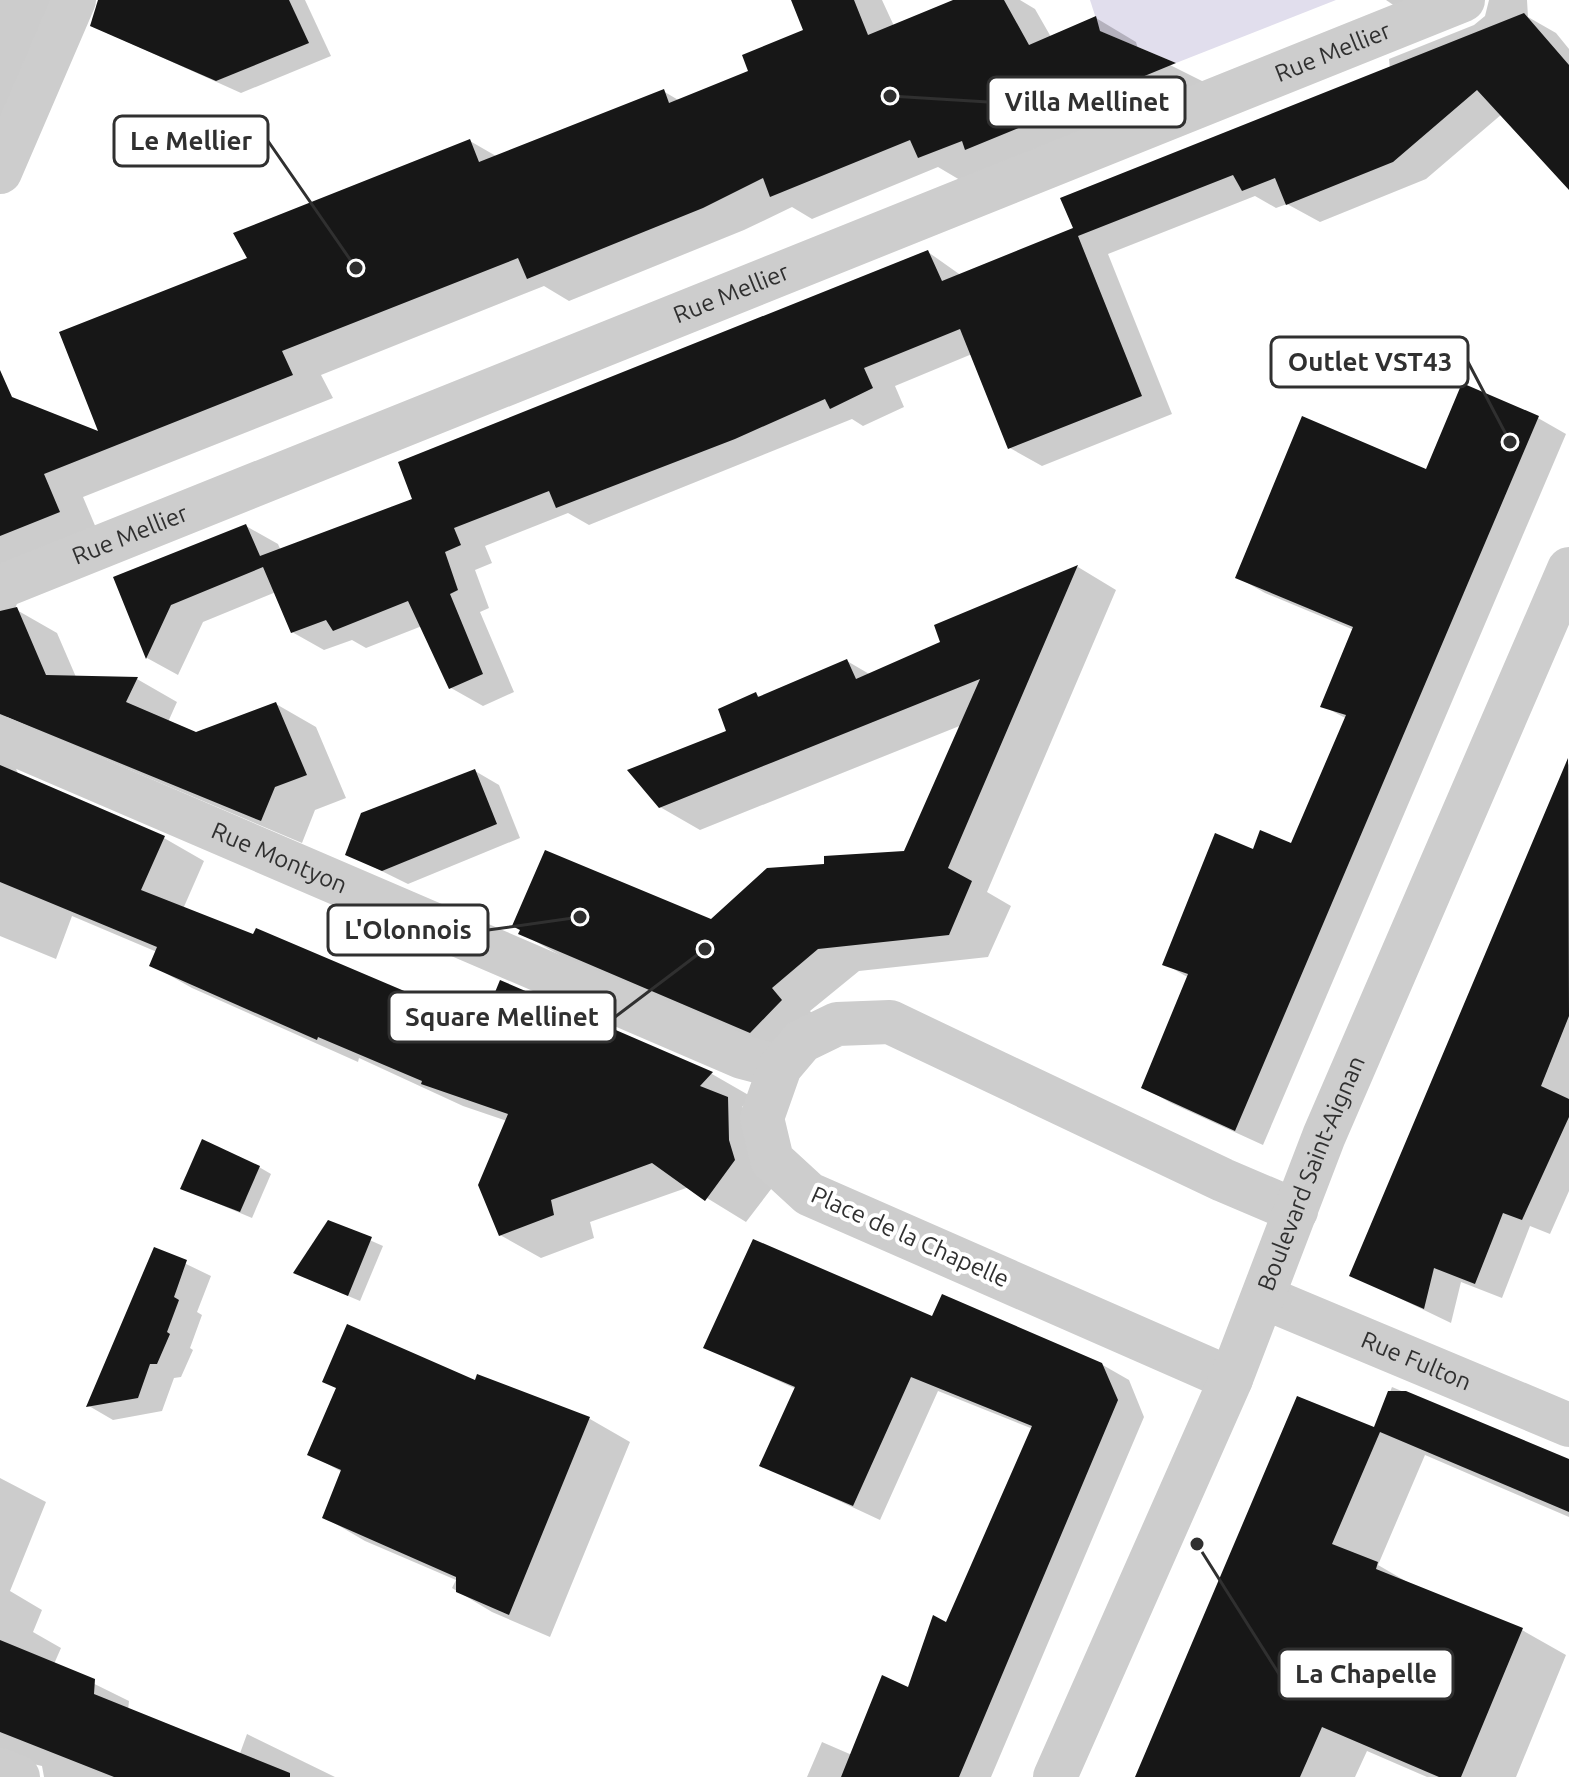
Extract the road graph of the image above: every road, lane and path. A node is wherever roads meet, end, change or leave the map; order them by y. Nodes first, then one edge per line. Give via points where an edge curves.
1 (74, 0) edge
2 (1463, 0) edge
3 (0, 172) edge
4 (1569, 569) edge
5 (0, 587) edge
6 (0, 738) edge
7 (780, 1067) junction
8 (1296, 1211) junction
9 (1263, 1297) junction
10 (1231, 1379) junction
11 (1569, 1425) edge
12 (0, 1770) edge
13 (18, 1777) edge
14 (1055, 1777) edge

1 - 3 street
2 - 5 street, Rue Mellier
4 - 8 street, Boulevard Saint-Aignan
6 - 7 street, Rue Montyon via 742,1057
7 - 8 street, Place de la Chapelle via 802,1041 837,1024 890,1022
7 - 10 street, Place de la Chapelle via 762,1118 772,1160 809,1194
8 - 9 street, Boulevard Saint-Aignan
9 - 10 street, Boulevard Saint-Aignan
9 - 11 street, Rue Fulton
10 - 14 street, Boulevard Saint-Aignan
12 - 13 street

